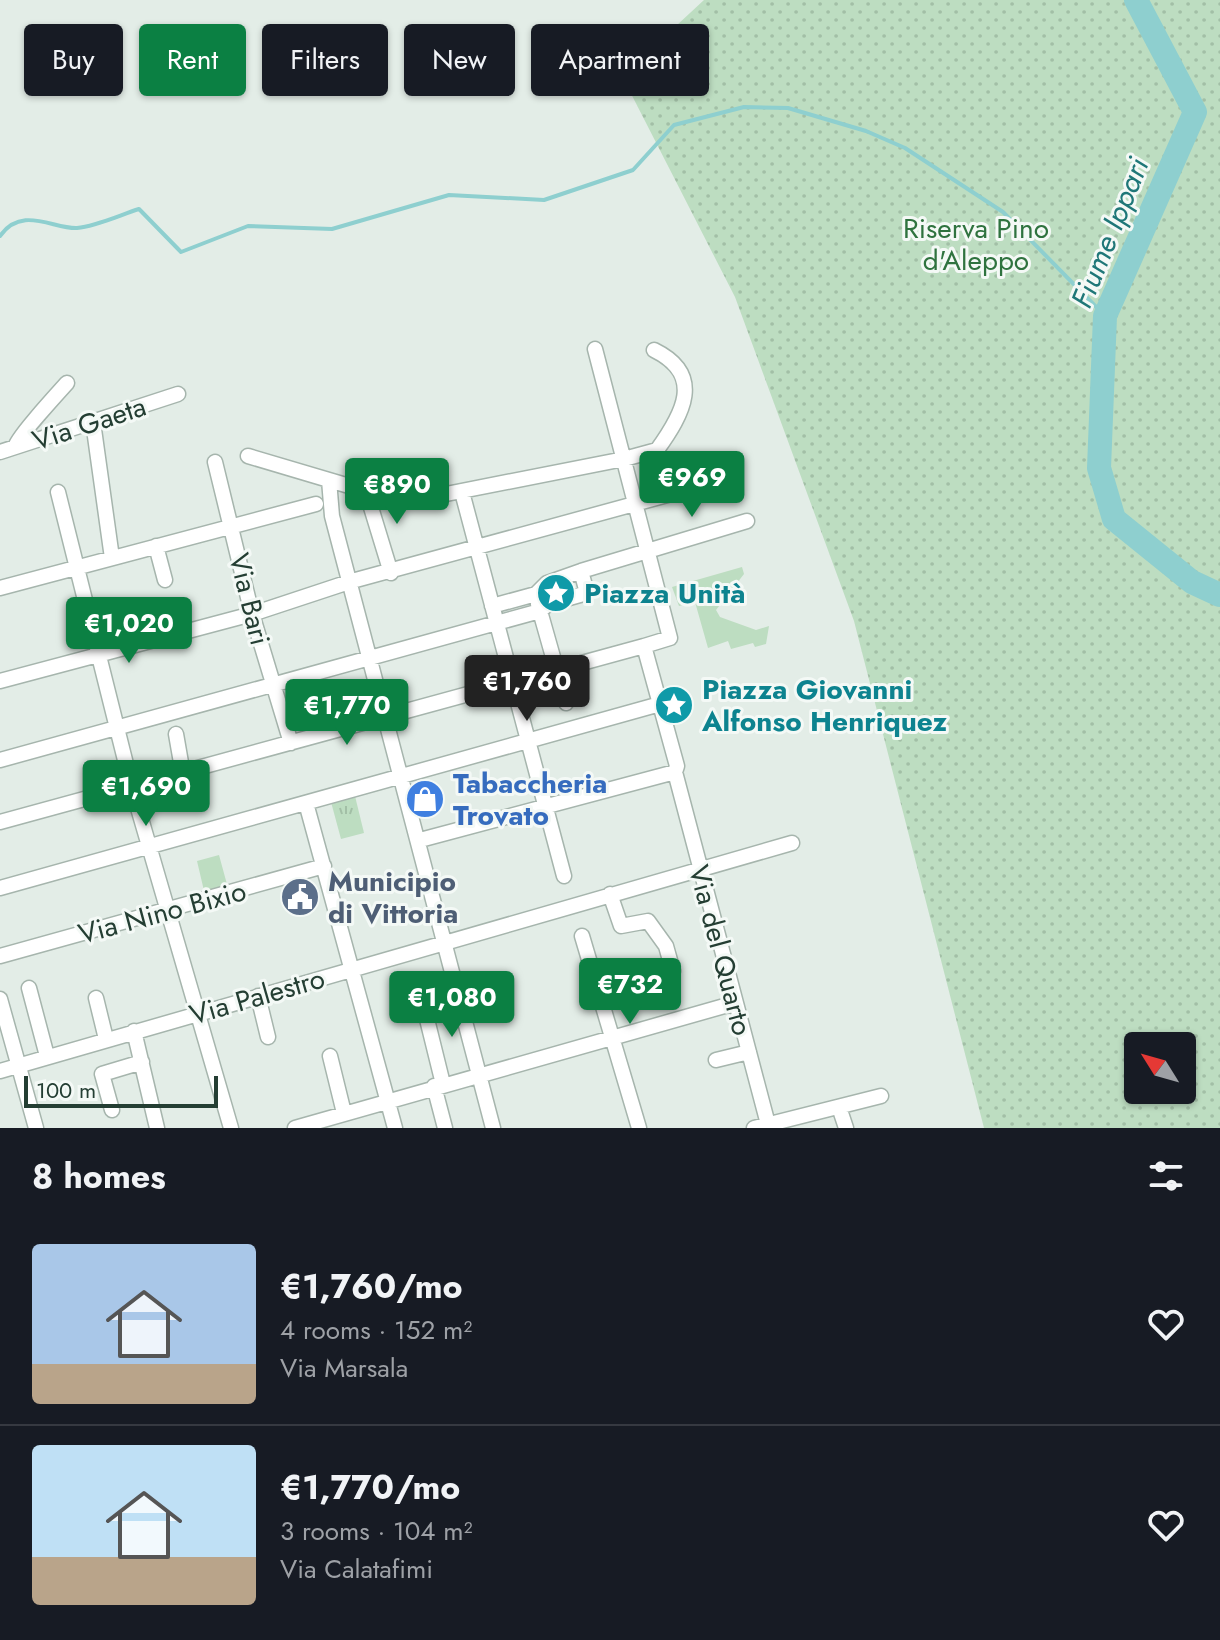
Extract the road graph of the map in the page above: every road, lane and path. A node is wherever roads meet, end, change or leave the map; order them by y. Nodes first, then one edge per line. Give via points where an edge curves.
1 (595, 349) dead end
2 (654, 350) dead end
3 (67, 383) dead end
4 (178, 394) dead end
5 (93, 422) junction
6 (7, 449) edge
7 (248, 456) dead end
8 (624, 459) junction
9 (215, 462) dead end
10 (726, 479) dead end
11 (329, 480) junction
12 (366, 491) junction
13 (58, 492) dead end
14 (462, 492) junction
15 (316, 504) dead end
16 (637, 506) junction
17 (747, 521) dead end
18 (232, 525) junction
19 (156, 546) junction
20 (476, 549) junction
21 (648, 553) junction
22 (112, 558) junction
23 (78, 568) junction
24 (586, 570) junction
25 (391, 573) junction
26 (165, 580) dead end
27 (352, 581) junction
28 (0, 588) edge
29 (536, 594) junction
30 (492, 606) junction
31 (252, 614) junction
32 (540, 614) junction
33 (497, 624) junction
34 (640, 647) junction
35 (98, 653) junction
36 (372, 658) junction
37 (557, 670) junction
38 (0, 681) edge
39 (513, 683) junction
40 (273, 685) junction
41 (566, 703) dead end
42 (656, 705) junction
43 (389, 713) junction
44 (116, 727) junction
45 (176, 734) dead end
46 (289, 740) junction
47 (529, 742) junction
48 (0, 760) edge
49 (675, 772) junction
50 (183, 774) junction
51 (407, 778) junction
52 (131, 784) junction
53 (306, 805) junction
54 (546, 806) junction
55 (0, 822) edge
56 (420, 840) junction
57 (792, 843) dead end
58 (149, 847) junction
59 (324, 866) junction
60 (698, 868) junction
61 (564, 876) dead end
62 (0, 888) edge
63 (610, 894) junction
64 (168, 911) junction
65 (582, 936) dead end
66 (445, 940) junction
67 (0, 956) edge
68 (352, 969) junction
69 (29, 988) dead end
70 (600, 992) junction
71 (258, 996) junction
72 (96, 998) dead end
73 (0, 999) edge
74 (423, 1003) dead end
75 (735, 1003) junction
76 (198, 1013) junction
77 (134, 1031) junction
78 (613, 1036) junction
79 (268, 1037) dead end
80 (106, 1039) junction
81 (749, 1052) junction
82 (47, 1056) junction
83 (330, 1056) dead end
84 (716, 1060) dead end
85 (142, 1062) junction
86 (19, 1065) junction
87 (0, 1071) edge
88 (479, 1073) junction
89 (439, 1085) junction
90 (881, 1096) dead end
91 (388, 1099) junction
92 (839, 1107) junction
93 (112, 1110) dead end
94 (344, 1113) junction
95 (764, 1127) edge
96 (36, 1128) edge
97 (157, 1128) edge
98 (231, 1128) edge
99 (295, 1128) edge
100 (395, 1128) edge
101 (445, 1128) edge
102 (493, 1128) edge
103 (639, 1128) edge
104 (846, 1128) edge

1 - 8 street
2 - 8 street via 678,364 685,403 657,450
3 - 6 street
4 - 5 street, Via Gaeta
5 - 6 street, Via Gaeta
5 - 22 street
7 - 11 street
8 - 14 street
8 - 16 street
9 - 18 street, Via Bari
10 - 16 street
11 - 12 street
11 - 27 street via 332,516
12 - 14 street via 431,497
12 - 25 street
13 - 23 street
14 - 20 street
15 - 18 street
16 - 20 street
16 - 21 street
17 - 21 street
18 - 19 street
18 - 31 street, Via Bari
19 - 22 street
19 - 26 street
20 - 25 street
20 - 30 street
21 - 24 street
21 - 34 street via 670,638
22 - 23 street
23 - 28 street
23 - 35 street
24 - 29 street via 547,583
24 - 32 street via 587,593 548,604
25 - 27 street
27 - 31 street
27 - 36 street
29 - 30 street
29 - 32 street
30 - 33 street
31 - 35 street
31 - 40 street, Via Bari
32 - 33 street
32 - 37 street
33 - 36 street
33 - 39 street
34 - 37 street
34 - 42 street, Via del Quarto
35 - 38 street
35 - 44 street
36 - 40 street
36 - 43 street
37 - 39 street
37 - 41 street
39 - 43 street
39 - 47 street
40 - 44 street
40 - 46 street, Via Bari
42 - 47 street
42 - 49 street, Via del Quarto
43 - 46 street
43 - 51 street
44 - 48 street
44 - 52 street
45 - 50 street
46 - 50 street
47 - 51 street
47 - 54 street
49 - 54 street
49 - 60 street, Via del Quarto
50 - 52 street
51 - 53 street
51 - 56 street
52 - 55 street
52 - 58 street
53 - 58 street
53 - 59 street
54 - 56 street
54 - 61 street
56 - 66 street
57 - 60 street, Via Palestro
58 - 62 street
58 - 64 street
59 - 64 street, Via Nino Bixio
59 - 68 street
60 - 63 street, Via Palestro
60 - 75 street, Via del Quarto
63 - 66 street, Via Palestro
63 - 70 street via 621,926 648,921 666,946 673,971
64 - 67 street, Via Nino Bixio
64 - 76 street
65 - 70 street
66 - 68 street, Via Palestro
66 - 88 street
68 - 71 street, Via Palestro
68 - 91 street
69 - 82 street
70 - 78 street
71 - 76 street, Via Palestro
71 - 79 street
72 - 80 street
73 - 86 street
74 - 89 street
75 - 78 street
75 - 81 street, Via del Quarto
76 - 77 street, Via Palestro
76 - 98 street
77 - 80 street, Via Palestro
77 - 85 street
78 - 88 street
78 - 103 street
80 - 82 street, Via Palestro
81 - 84 street
81 - 95 street, Via del Quarto
82 - 86 street, Via Palestro
83 - 94 street
85 - 93 street via 102,1074
85 - 97 street
86 - 87 street, Via Palestro
86 - 96 street
88 - 89 street
88 - 102 street
89 - 91 street
89 - 101 street
90 - 92 street
91 - 94 street
91 - 100 street
92 - 95 street
92 - 104 street
94 - 99 street

